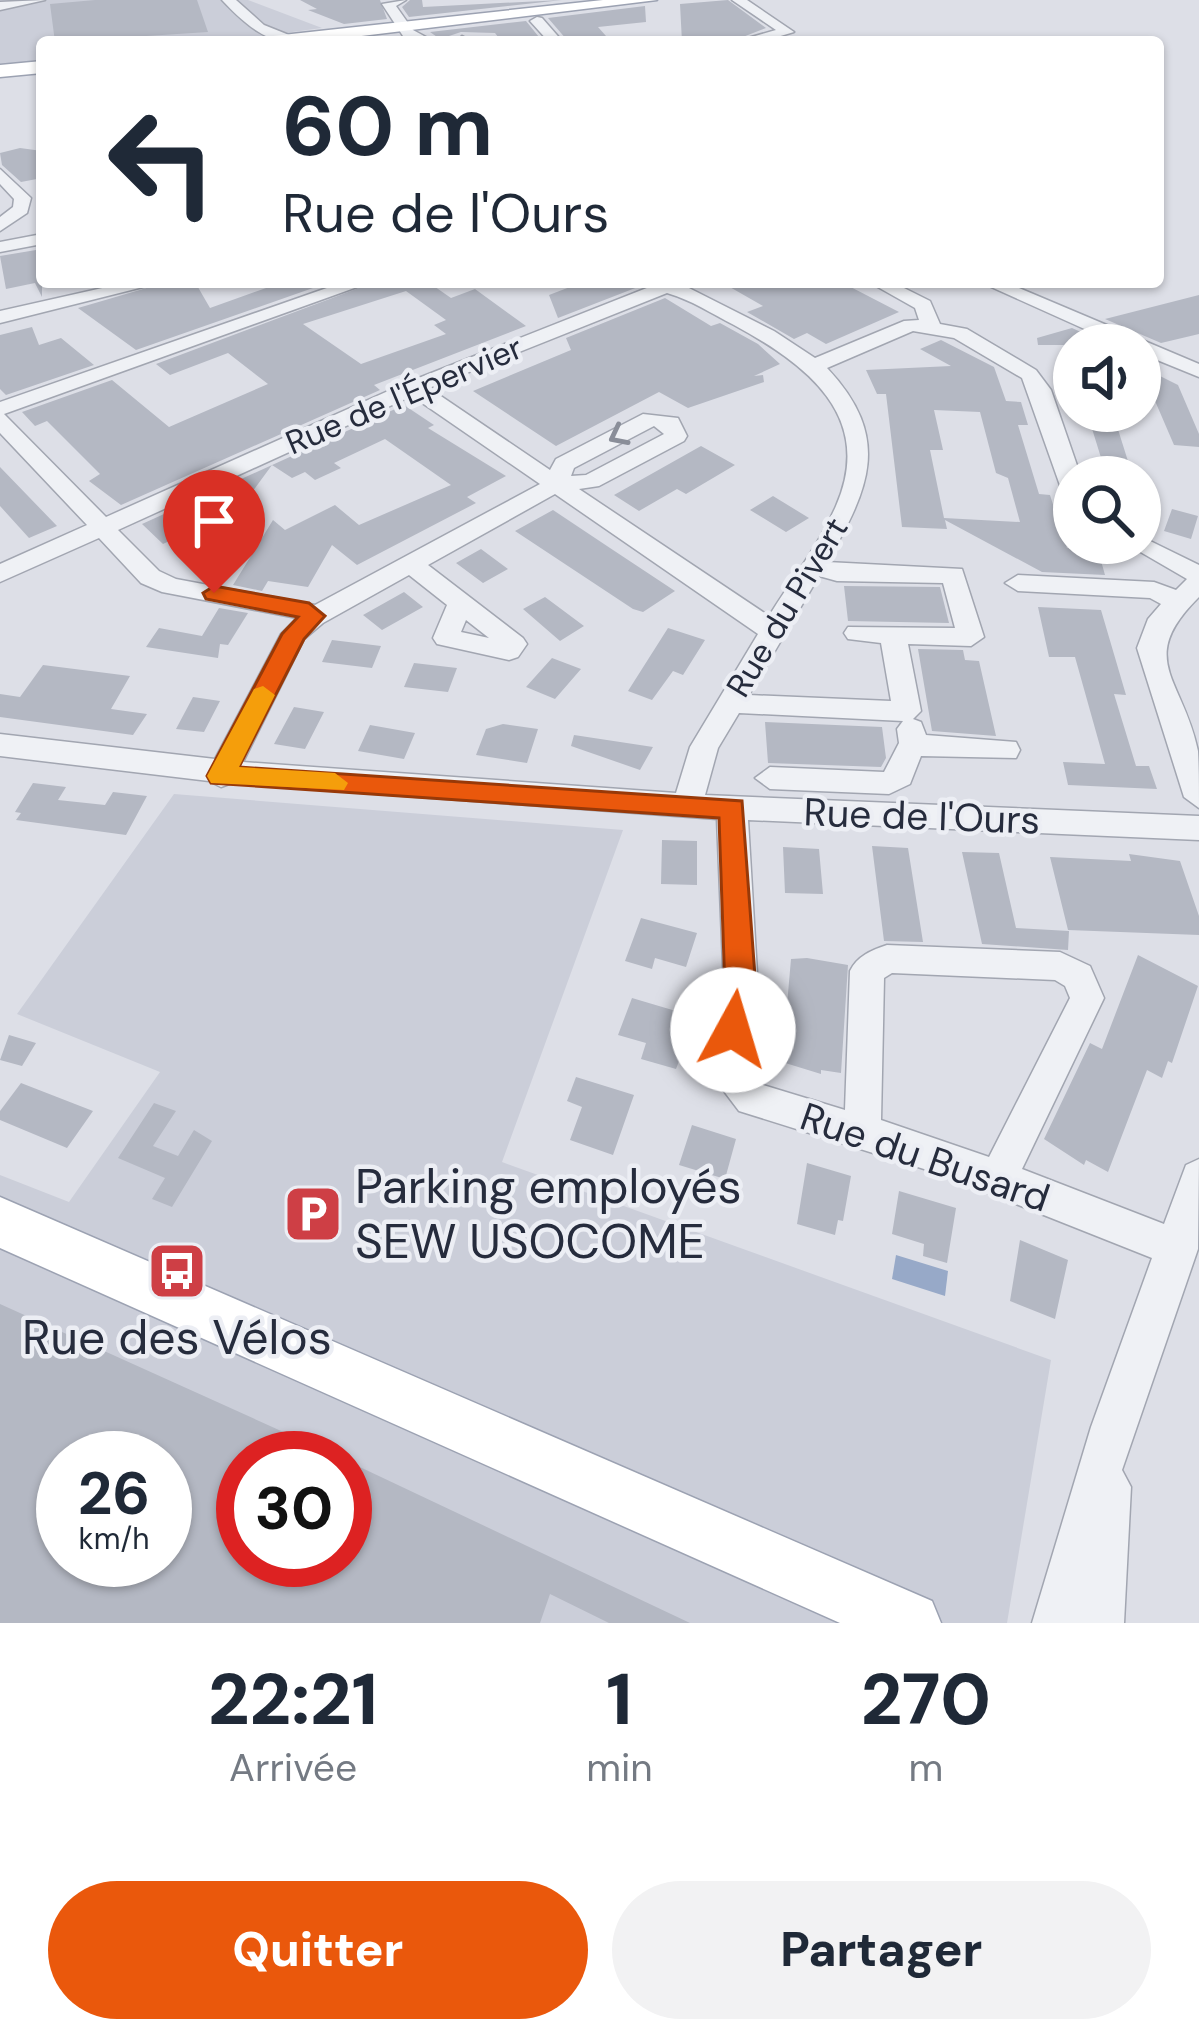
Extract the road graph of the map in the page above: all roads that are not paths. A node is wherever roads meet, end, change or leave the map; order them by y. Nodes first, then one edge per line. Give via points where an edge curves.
1 (39, 0) edge
2 (228, 0) edge
3 (400, 0) edge
4 (649, 0) edge
5 (738, 0) edge
6 (0, 6) edge
7 (530, 11) edge
8 (404, 26) junction
9 (284, 36) edge
10 (318, 36) edge
11 (419, 36) edge
12 (551, 36) edge
13 (776, 36) edge
14 (36, 68) edge
15 (0, 71) edge
16 (0, 174) edge
17 (36, 187) edge
18 (17, 192) junction
19 (0, 226) edge
20 (36, 240) edge
21 (0, 247) edge
22 (127, 288) edge
23 (345, 288) edge
24 (666, 288) edge
25 (679, 288) edge
26 (889, 288) edge
27 (1002, 288) edge
28 (0, 316) edge
29 (1086, 324) edge
30 (931, 325) junction
31 (1161, 355) edge
32 (816, 365) junction
33 (1199, 370) edge
34 (412, 387) junction
35 (0, 409) edge
36 (0, 420) edge
37 (1062, 456) edge
38 (556, 484) junction
39 (99, 529) junction
40 (1161, 557) edge
41 (410, 563) junction
42 (811, 566) junction
43 (0, 574) edge
44 (1199, 579) edge
45 (1018, 583) dead end
46 (461, 601) dead end
47 (1177, 601) junction
48 (314, 616) junction
49 (772, 631) junction
50 (857, 633) dead end
51 (893, 634) junction
52 (731, 701) junction
53 (907, 711) junction
54 (0, 745) edge
55 (914, 745) junction
56 (1006, 750) dead end
57 (221, 776) junction
58 (770, 778) dead end
59 (821, 780) junction
60 (1199, 797) edge
61 (687, 805) junction
62 (733, 808) junction
63 (826, 812) junction
64 (1199, 829) edge
65 (862, 1132) junction
66 (998, 1178) junction
67 (1199, 1178) edge
68 (0, 1222) edge
69 (1178, 1249) junction
70 (1113, 1427) junction
71 (910, 1623) edge
72 (1056, 1623) edge
73 (1100, 1623) edge

1 - 6 street
2 - 9 street via 253,24
3 - 8 street via 388,4
4 - 7 main road
5 - 13 street via 788,34
7 - 8 main road
7 - 12 street
8 - 10 main road
8 - 11 street
14 - 15 main road
16 - 18 street
17 - 18 street
18 - 19 street via 21,209
20 - 21 street
22 - 28 street
23 - 35 street
24 - 34 street, Rue de l'Épervier
25 - 32 street, Rue du Pivert
26 - 30 street via 923,305
27 - 29 street
30 - 32 street via 895,329
30 - 37 street via 1029,374
31 - 33 street
32 - 42 street, Rue du Pivert via 857,431 860,465 849,504
34 - 38 street
34 - 39 street, Rue de l'Épervier
36 - 39 street
38 -> 38 street via 591,482 676,436 670,423 651,419 564,464
38 - 41 street
38 - 49 street
39 - 43 street, Rue de l'Épervier
39 - 48 street via 171,586
40 - 44 street
41 - 46 street
41 - 48 street
42 - 49 street, Rue du Pivert
42 - 51 street via 953,575 971,637
44 - 47 street
45 - 47 street via 1154,590
47 - 60 street via 1150,648
48 - 57 street via 294,634
49 - 52 street, Rue du Pivert
50 - 51 street
51 - 53 street
52 - 53 street
52 - 61 street, Rue du Pivert via 704,747
53 - 55 street
54 - 57 street, Rue de l'Ours
55 - 56 street
55 - 59 street via 889,783
57 - 61 street, Rue de l'Ours
58 - 59 street
59 - 63 street
61 - 62 street, Rue de l'Ours
62 - 63 street, Rue de l'Ours
62 - 65 street, Rue du Busard via 740,990 726,1070 752,1099
63 - 64 street, Rue de l'Ours
65 - 66 street, Rue du Busard
65 - 66 street via 867,971 886,959 1060,966 1078,976 1087,998
66 - 69 street, Rue du Busard
67 - 69 street
68 - 71 main road
69 - 70 street
70 - 72 street
70 - 73 street

